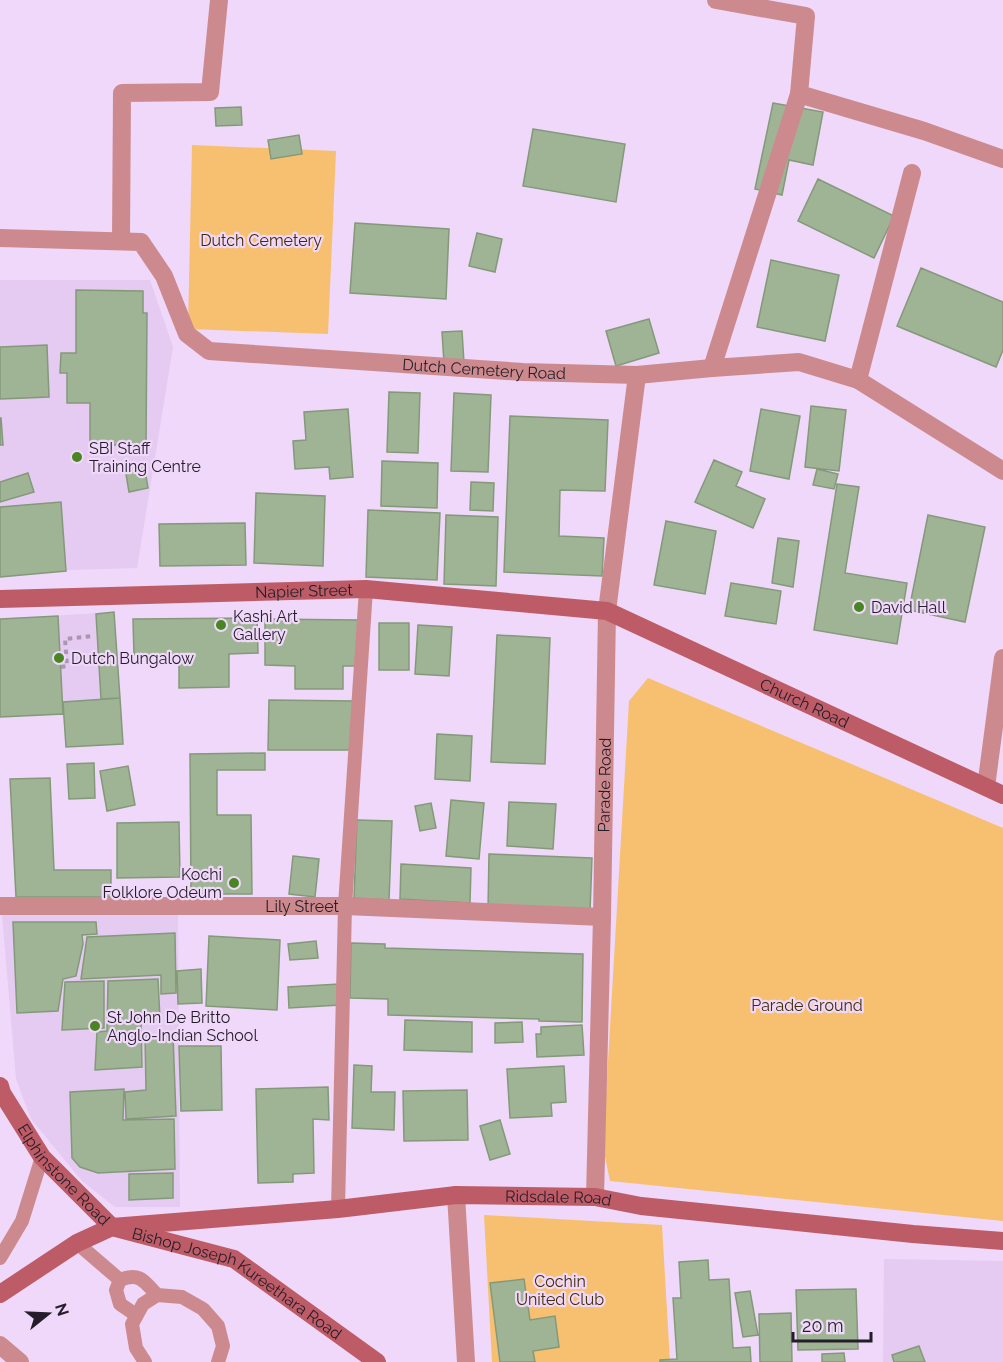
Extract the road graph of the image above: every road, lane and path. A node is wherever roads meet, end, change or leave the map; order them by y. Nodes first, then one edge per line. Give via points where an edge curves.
1 (219, 0) edge
2 (716, 0) edge
3 (799, 94) junction
4 (1003, 159) edge
5 (912, 173) dead end
6 (0, 238) edge
7 (121, 240) junction
8 (712, 368) junction
9 (637, 375) junction
10 (858, 380) junction
11 (1003, 471) edge
12 (366, 589) junction
13 (0, 599) edge
14 (607, 611) junction
15 (93, 636) dead end
16 (1003, 658) edge
17 (61, 667) dead end
18 (986, 788) junction
19 (1003, 795) edge
20 (0, 906) edge
21 (345, 906) junction
22 (602, 916) junction
23 (0, 1086) edge
24 (42, 1157) junction
25 (456, 1195) junction
26 (595, 1197) junction
27 (338, 1209) junction
28 (112, 1227) junction
29 (1003, 1241) edge
30 (77, 1243) junction
31 (0, 1258) edge
32 (120, 1280) junction
33 (0, 1294) edge
34 (157, 1295) junction
35 (136, 1315) junction
36 (0, 1345) edge
37 (20, 1362) edge
38 (145, 1362) edge
39 (218, 1362) edge
40 (377, 1362) edge
41 (466, 1362) edge

1 - 7 street via 210,92 122,93
2 - 3 street via 806,16
3 - 4 street
3 - 8 street
5 - 10 street
6 - 7 street, Dutch Cemetery Road
7 - 9 street, Dutch Cemetery Road via 141,242 164,276 187,334 209,351 523,372
8 - 9 street, Dutch Cemetery Road
8 - 10 street, Dutch Cemetery Road via 799,362
9 - 14 street, Parade Road
10 - 11 street, Dutch Cemetery Road
12 - 13 main road, Napier Street
12 - 14 main road, Napier Street
12 - 21 lane
14 - 18 main road, Church Road
14 - 22 street, Parade Road
15 - 17 path via 65,639 67,666
16 - 18 street
18 - 19 main road, Church Road
20 - 21 street, Lily Street
21 - 22 street, Lily Street
21 - 27 lane
22 - 26 street, Parade Road
23 - 24 main road, Elphinstone Road
24 - 28 main road, Elphinstone Road
24 - 31 lane via 22,1221
25 - 26 main road, Ridsdale Road
25 - 27 main road, Ridsdale Road
25 - 41 street
26 - 29 main road, Ridsdale Road via 641,1206
27 - 28 main road, Ridsdale Road
28 - 30 main road, Bishop Joseph Kureethara Road
28 - 40 main road, Bishop Joseph Kureethara Road via 234,1259
30 - 32 lane
30 - 33 main road, Bishop Joseph Kureethara Road
32 - 34 lane via 130,1276 143,1279
32 - 35 lane via 116,1290 120,1304
34 - 35 lane via 143,1304
34 - 39 lane via 182,1296 203,1309 218,1326 223,1346
35 - 38 lane via 132,1323 136,1348
36 - 37 street

